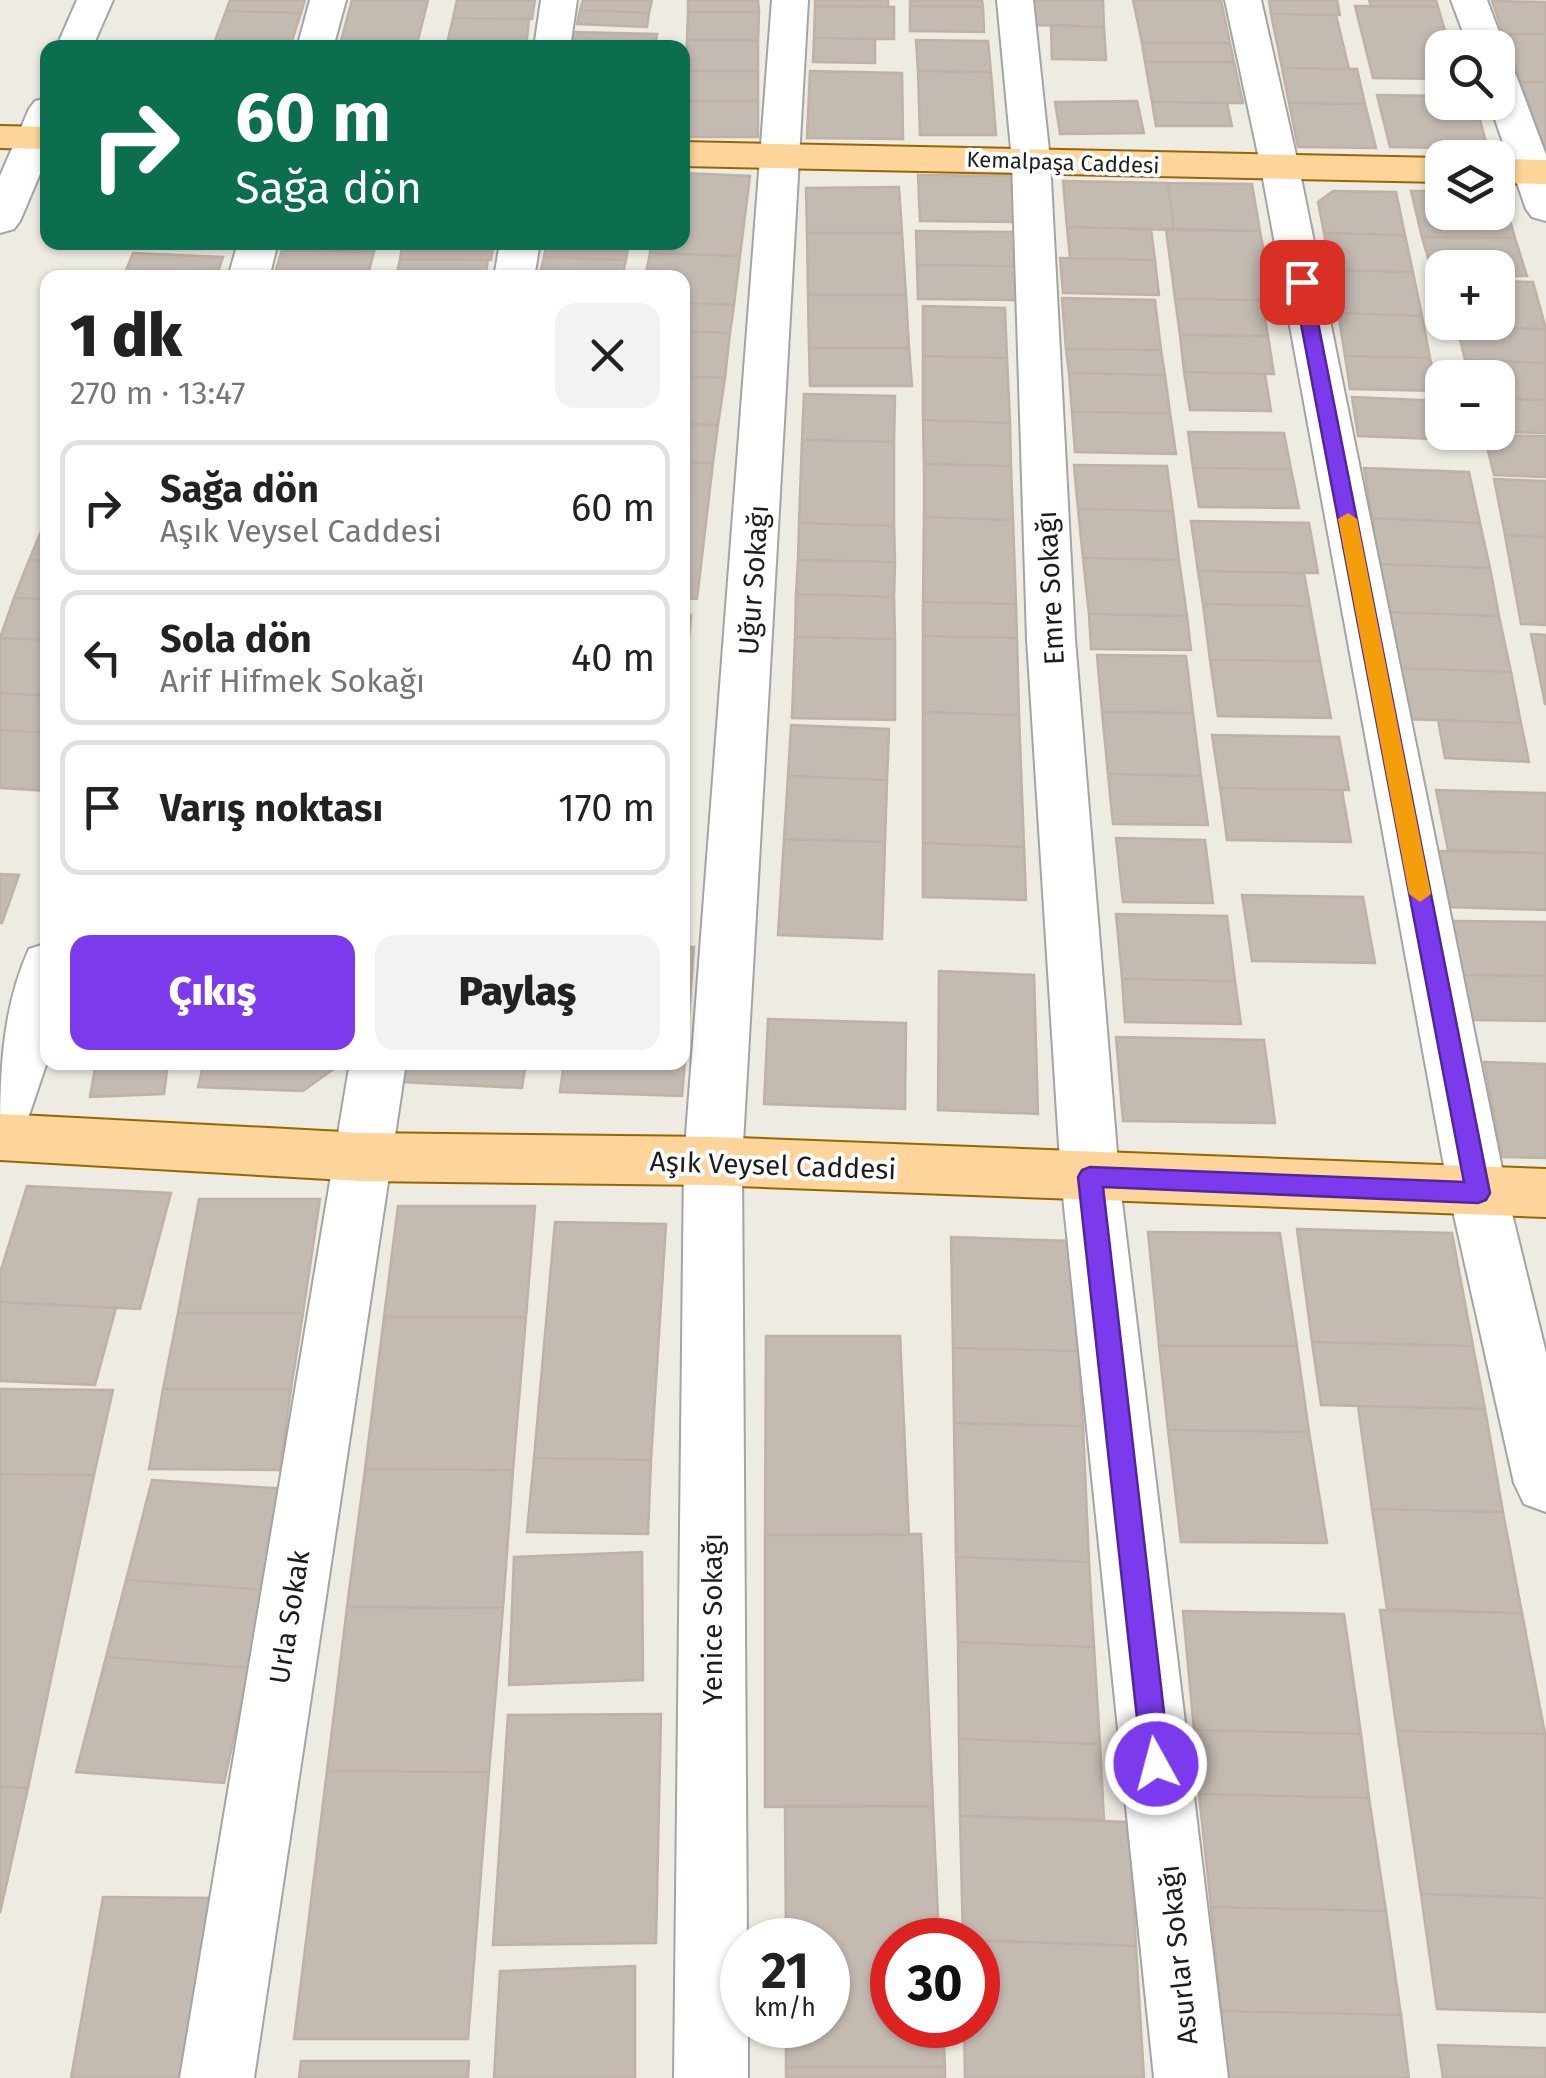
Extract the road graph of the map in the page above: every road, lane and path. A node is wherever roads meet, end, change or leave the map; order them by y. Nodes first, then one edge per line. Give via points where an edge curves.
1 (95, 0) edge
2 (328, 0) edge
3 (559, 0) edge
4 (790, 0) edge
5 (1016, 0) edge
6 (1243, 0) edge
7 (1469, 0) edge
8 (1480, 30) edge
9 (78, 40) edge
10 (316, 40) edge
11 (553, 40) edge
12 (1511, 120) edge
13 (32, 130) edge
14 (690, 154) edge
15 (782, 156) junction
16 (1032, 160) junction
17 (1280, 168) junction
18 (1425, 170) edge
19 (1526, 172) edge
20 (1546, 210) edge
21 (0, 220) edge
22 (40, 991) edge
23 (377, 1070) edge
24 (0, 1126) edge
25 (0, 1137) edge
26 (362, 1157) junction
27 (713, 1160) junction
28 (1090, 1177) junction
29 (1478, 1193) junction
30 (1546, 1193) edge
31 (1546, 1483) edge
32 (217, 2078) edge
33 (711, 2078) edge
34 (1191, 2078) edge

1 - 9 street
2 - 10 street
3 - 11 street
4 - 15 street, Uğur Sokağı
5 - 16 street, Emre Sokağı
6 - 17 street
7 - 8 street
12 - 19 street
13 - 21 street
14 - 15 main road, Kemalpaşa Caddesi
15 - 16 main road, Kemalpaşa Caddesi
15 - 27 street, Uğur Sokağı
16 - 17 main road, Kemalpaşa Caddesi
16 - 28 street, Emre Sokağı via 1051,639
17 - 18 main road, Kemalpaşa Caddesi
17 - 29 street
19 - 20 street
22 - 24 street
23 - 26 street, Urla Sokak
25 - 26 main road, Aşık Veysel Caddesi
26 - 27 main road, Aşık Veysel Caddesi
26 - 32 street, Urla Sokak
27 - 28 main road, Aşık Veysel Caddesi
27 - 33 street, Yenice Sokağı
28 - 29 main road, Aşık Veysel Caddesi
28 - 34 street, Asurlar Sokağı
29 - 30 main road, Aşık Veysel Caddesi
29 - 31 street

